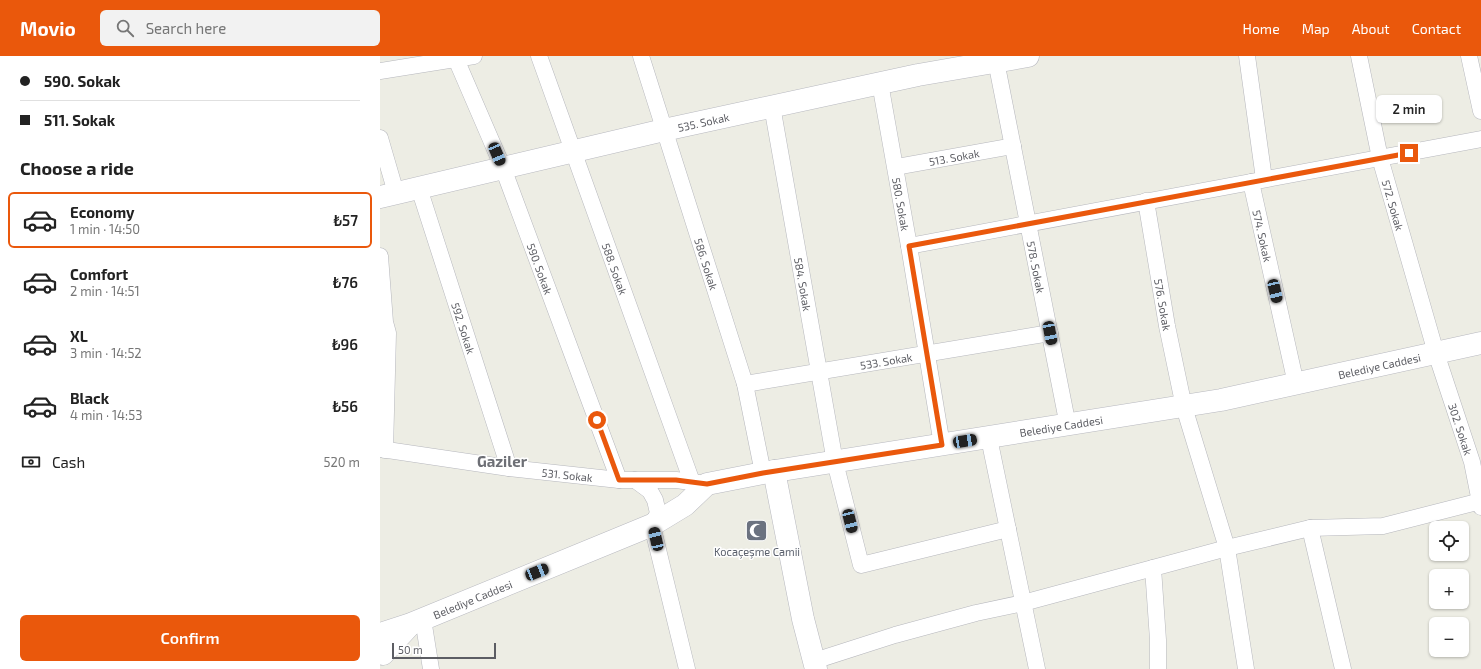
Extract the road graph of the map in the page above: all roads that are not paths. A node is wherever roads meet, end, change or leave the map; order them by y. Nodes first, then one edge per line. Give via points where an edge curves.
1 (474, 56) edge
2 (539, 56) edge
3 (641, 56) edge
4 (1028, 56) edge
5 (1246, 56) edge
6 (1359, 56) edge
7 (1469, 56) edge
8 (456, 59) junction
9 (996, 62) junction
10 (380, 71) edge
11 (880, 83) junction
12 (772, 106) junction
13 (1481, 111) edge
14 (664, 130) junction
15 (380, 138) edge
16 (1481, 139) edge
17 (1013, 146) junction
18 (574, 152) junction
19 (1380, 158) junction
20 (503, 168) junction
21 (896, 168) junction
22 (1257, 180) junction
23 (419, 188) junction
24 (388, 195) edge
25 (1146, 201) junction
26 (1029, 223) junction
27 (909, 246) junction
28 (380, 256) edge
29 (1050, 333) junction
30 (1481, 343) edge
31 (927, 353) junction
32 (1436, 353) junction
33 (819, 372) junction
34 (745, 384) junction
35 (1296, 384) junction
36 (1184, 407) junction
37 (1068, 426) junction
38 (989, 438) junction
39 (942, 445) junction
40 (383, 450) edge
41 (835, 462) junction
42 (509, 468) junction
43 (769, 472) junction
44 (627, 480) junction
45 (699, 483) junction
46 (1481, 503) edge
47 (652, 525) junction
48 (1310, 528) junction
49 (1008, 529) junction
50 (1227, 548) junction
51 (1153, 568) junction
52 (1023, 602) junction
53 (417, 621) junction
54 (381, 651) edge
55 (815, 665) edge
56 (431, 669) edge
57 (686, 669) edge
58 (1037, 669) edge
59 (1158, 669) edge
60 (1246, 669) edge
61 (1343, 669) edge

1 - 8 street
2 - 18 street, 588. Sokak
3 - 14 street, 586. Sokak
4 - 9 street, 535. Sokak
5 - 22 street, 574. Sokak
6 - 19 street, 572. Sokak
7 - 13 street
8 - 10 street
8 - 20 street, 590. Sokak
9 - 11 street, 535. Sokak
9 - 17 street, 578. Sokak
11 - 12 street, 535. Sokak
11 - 21 street, 580. Sokak
12 - 14 street, 535. Sokak
12 - 33 street, 584. Sokak
14 - 18 street, 535. Sokak
14 - 34 street, 586. Sokak
15 - 24 street
16 - 19 street
17 - 21 street, 513. Sokak
17 - 26 street, 578. Sokak
18 - 20 street, 535. Sokak
18 - 45 street, 588. Sokak
19 - 22 street
19 - 32 street, 572. Sokak
20 - 23 street, 535. Sokak
20 - 44 street, 590. Sokak
21 - 27 street, 580. Sokak
22 - 25 street
22 - 35 street, 574. Sokak
23 - 24 street, 535. Sokak
23 - 42 street, 592. Sokak
25 - 26 street
25 - 36 street, 576. Sokak via 1167,326
26 - 27 street
26 - 29 street, 578. Sokak
27 - 31 street, 580. Sokak
28 - 40 street via 388,333
29 - 31 street, 533. Sokak
29 - 37 street, 578. Sokak
30 - 32 street, Belediye Caddesi
31 - 33 street, 533. Sokak
31 - 39 street, 580. Sokak
32 - 35 street, Belediye Caddesi
32 - 46 street, 302. Sokak via 1472,462
33 - 34 street, 533. Sokak
33 - 41 street, 584. Sokak
34 - 43 street, 586. Sokak
35 - 36 street, Belediye Caddesi
36 - 37 street, Belediye Caddesi
36 - 50 street, 576. Sokak
37 - 38 street, Belediye Caddesi
38 - 39 street, Belediye Caddesi
38 - 49 street
39 - 41 street, Belediye Caddesi
40 - 42 street, 531. Sokak
41 - 43 street, Belediye Caddesi
41 - 49 street, 584. Sokak via 861,565
42 - 44 street, 531. Sokak
43 - 45 street, Belediye Caddesi
43 - 55 street
44 - 45 street, 531. Sokak via 676,480
44 - 47 street via 650,491 658,513
45 - 47 street, Belediye Caddesi via 685,506
46 - 48 street via 1383,526
47 - 53 street, Belediye Caddesi
47 - 57 street
48 - 50 street
48 - 61 street
49 - 52 street
50 - 51 street
50 - 60 street, 576. Sokak
51 - 52 street
51 - 59 street
52 - 55 street via 895,635
52 - 58 street
53 - 54 street, Belediye Caddesi
53 - 56 street

